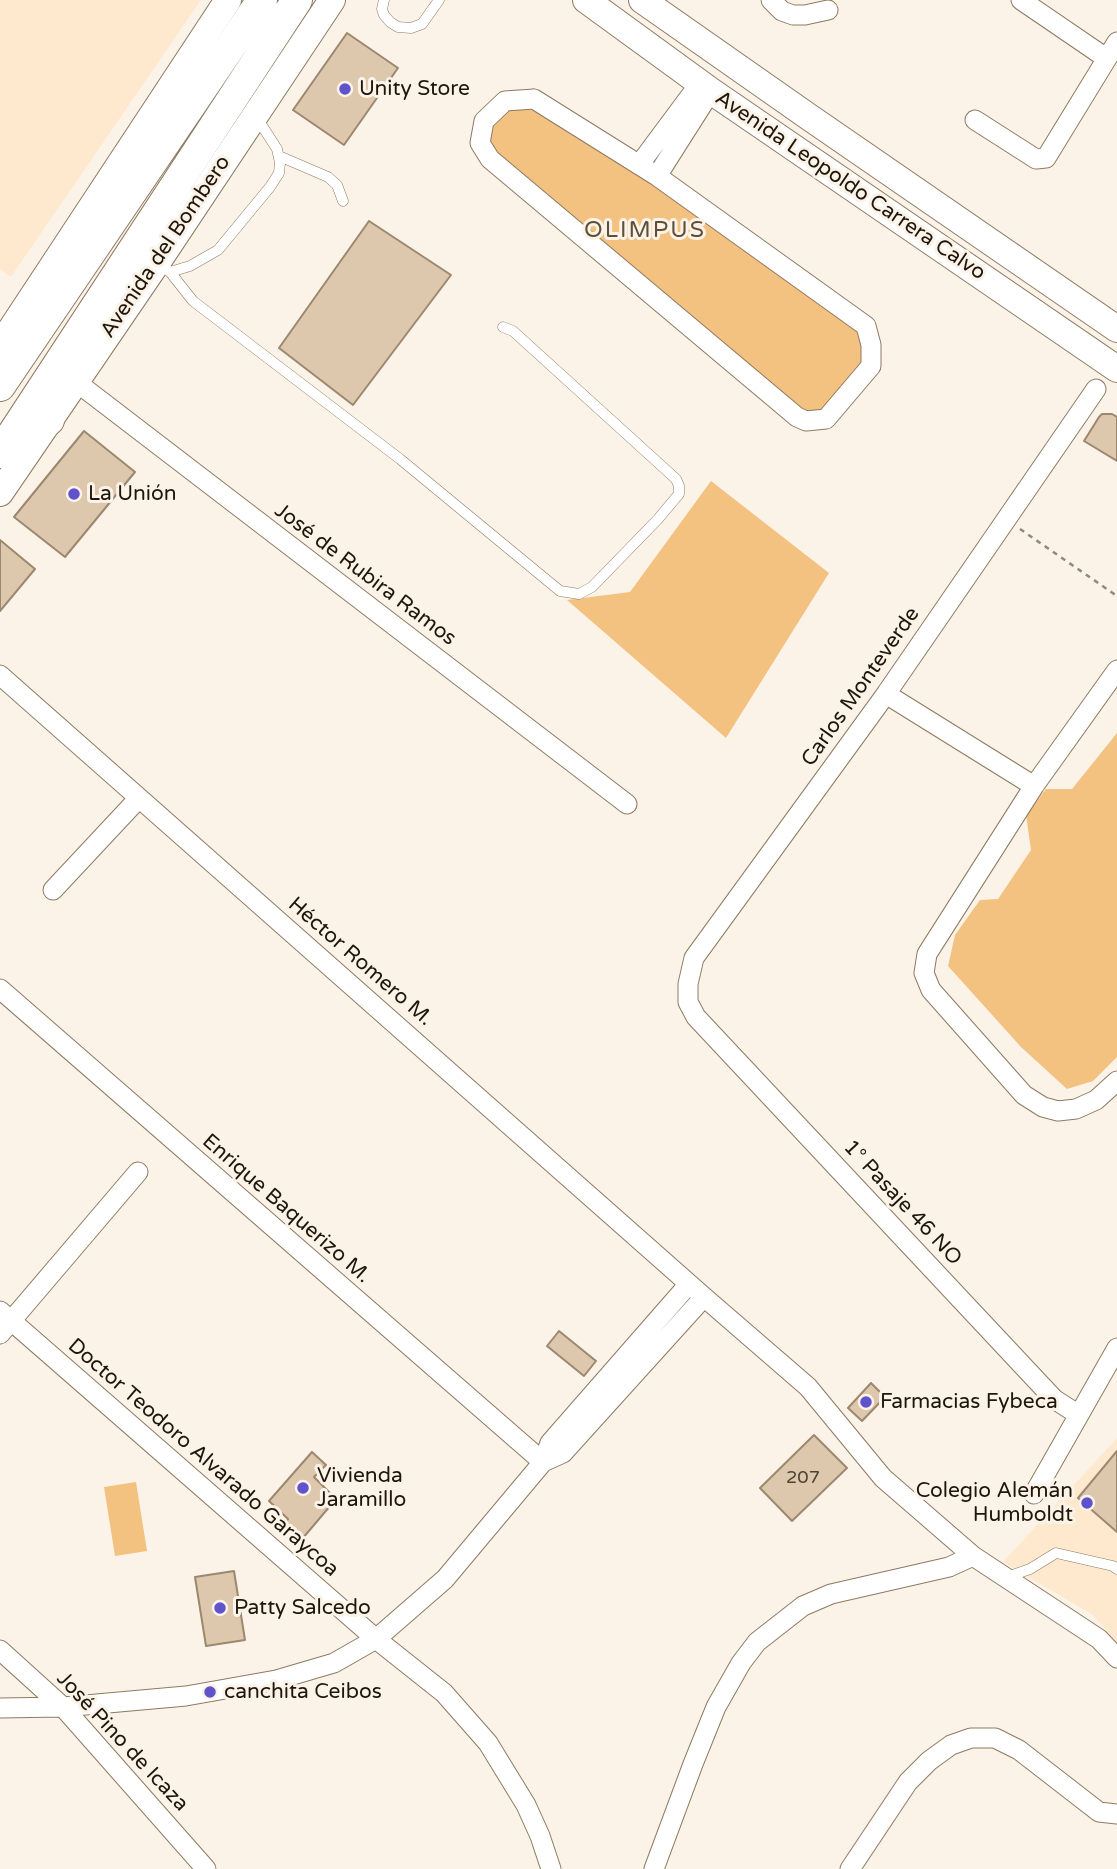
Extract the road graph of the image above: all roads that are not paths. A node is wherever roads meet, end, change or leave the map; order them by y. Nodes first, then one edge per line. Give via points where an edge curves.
1 (228, 0) edge
2 (262, 0) edge
3 (289, 0) edge
4 (297, 0) edge
5 (332, 0) edge
6 (384, 0) edge
7 (439, 0) edge
8 (586, 0) edge
9 (642, 0) edge
10 (771, 0) edge
11 (1021, 0) edge
12 (828, 10) dead end
13 (1112, 50) edge
14 (705, 87) junction
15 (255, 114) junction
16 (975, 120) dead end
17 (279, 156) junction
18 (639, 165) junction
19 (657, 176) junction
20 (343, 201) dead end
21 (163, 267) junction
22 (503, 327) dead end
23 (1117, 329) edge
24 (0, 346) edge
25 (1115, 364) edge
26 (75, 382) junction
27 (0, 386) edge
28 (1096, 389) dead end
29 (49, 420) junction
30 (0, 431) edge
31 (0, 453) edge
32 (0, 464) edge
33 (0, 493) edge
34 (1117, 670) edge
35 (0, 675) edge
36 (886, 694) junction
37 (1034, 786) junction
38 (139, 798) junction
39 (627, 804) dead end
40 (53, 890) dead end
41 (0, 989) edge
42 (696, 1017) joint
43 (1117, 1082) edge
44 (138, 1172) dead end
45 (697, 1290) junction
46 (4, 1322) edge
47 (1117, 1348) edge
48 (1079, 1415) junction
49 (543, 1462) junction
50 (1034, 1494) dead end
51 (973, 1556) junction
52 (1117, 1569) edge
53 (1006, 1577) junction
54 (376, 1639) junction
55 (0, 1650) edge
56 (1117, 1658) edge
57 (63, 1707) junction
58 (0, 1709) edge
59 (1117, 1814) edge
60 (206, 1869) edge
61 (551, 1869) edge
62 (654, 1869) edge
63 (850, 1869) edge

1 - 24 main road
2 - 27 main road
3 - 30 main road
4 - 31 main road, Avenida del Bombero
5 - 15 main road, Avenida del Bombero
6 - 7 lane via 382,9 390,22 411,28 422,24
8 - 14 main road, Avenida Leopoldo Carrera Calvo
9 - 23 main road, Avenida Leopoldo Carrera Calvo
10 - 12 street via 793,15
11 - 13 street
13 - 16 street via 1046,158 1036,159
14 - 18 street
14 - 19 street
14 - 25 main road, Avenida Leopoldo Carrera Calvo
15 - 17 lane
15 - 21 main road, Avenida del Bombero
17 - 20 lane via 328,177
17 - 21 lane via 279,173 270,187 218,250 190,266
18 - 19 street
18 - 19 street via 534,99 505,101 484,121 480,143 490,159 797,417 826,419 871,366 866,326
21 - 22 lane via 193,301 400,459 560,591 579,594 592,587 658,519 679,494 680,486 513,331
21 - 26 main road, Avenida del Bombero
26 - 29 main road, Avenida del Bombero
26 - 39 street, José de Rubira Ramos
28 - 36 street, Carlos Monteverde
29 - 32 main road
29 - 33 main road, Avenida del Bombero
34 - 37 street
35 - 38 street, Héctor Romero M.
36 - 37 street
36 - 42 street, Carlos Monteverde via 694,958 688,1002
37 - 43 street via 927,954 924,973 931,990 1024,1095 1044,1107 1076,1109
38 - 40 street
38 - 45 street, Héctor Romero M.
41 - 49 street, Enrique Baquerizo M.
42 - 48 street, 1° Pasaje 46 NO via 1054,1399
44 - 46 street
45 - 49 street via 550,1443
45 - 51 street, Héctor Romero M. via 808,1387 883,1478
46 - 54 street, Doctor Teodoro Alvarado Garaycoa
47 - 48 street
48 - 50 street
49 - 54 street via 445,1579
51 - 53 street, Héctor Romero M.
51 - 62 street via 949,1567 831,1594 803,1606 757,1642 716,1707
52 - 53 lane via 1056,1553
53 - 56 street, Héctor Romero M. via 1099,1639
54 - 57 street via 334,1663 276,1681 186,1696
54 - 61 street, Doctor Teodoro Alvarado Garaycoa via 444,1693 488,1743 526,1805
55 - 57 street, José Pino de Icaza
57 - 58 street
57 - 60 street, José Pino de Icaza
59 - 63 street via 1099,1812 1020,1750 995,1738 971,1738 951,1745 908,1782

